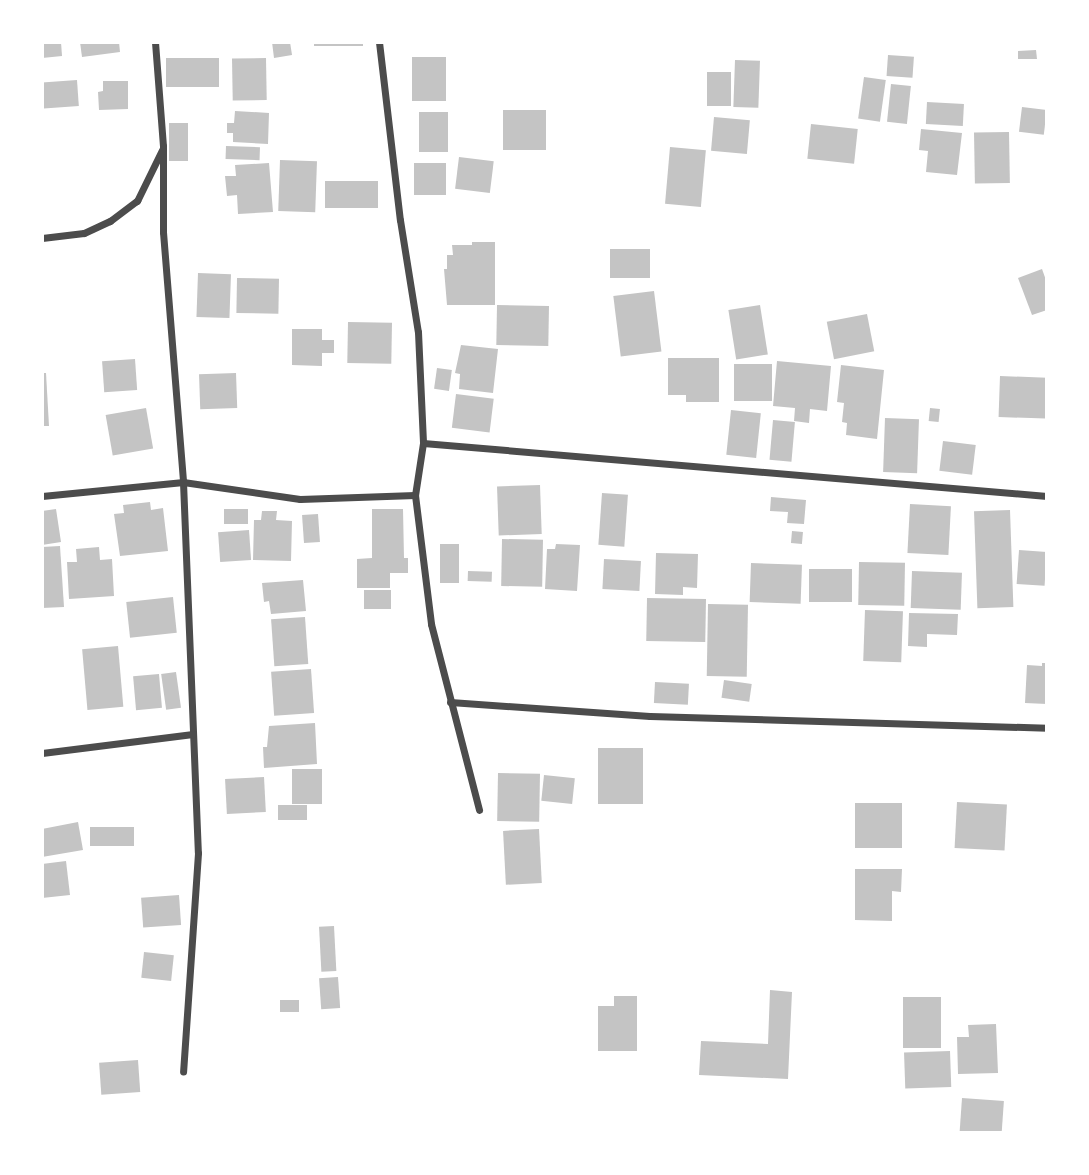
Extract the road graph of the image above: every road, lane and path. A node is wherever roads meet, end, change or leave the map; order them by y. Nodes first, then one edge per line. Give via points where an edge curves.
1 (155, 42) edge
2 (379, 42) edge
3 (163, 146) junction
4 (42, 239) edge
5 (423, 443) junction
6 (183, 482) junction
7 (415, 495) junction
8 (42, 496) edge
9 (1047, 496) edge
10 (450, 702) junction
11 (1047, 728) edge
12 (193, 734) junction
13 (42, 752) edge
14 (479, 810) dead end
15 (183, 1071) dead end

1 - 3 street
2 - 5 street via 418,332
3 - 4 street via 137,201 84,233
3 - 6 street via 163,232
5 - 7 street
5 - 9 street
6 - 7 street via 300,499
6 - 8 street
6 - 12 street
7 - 10 street via 431,624
10 - 11 street via 650,716
10 - 14 street
12 - 13 street
12 - 15 street via 198,853

